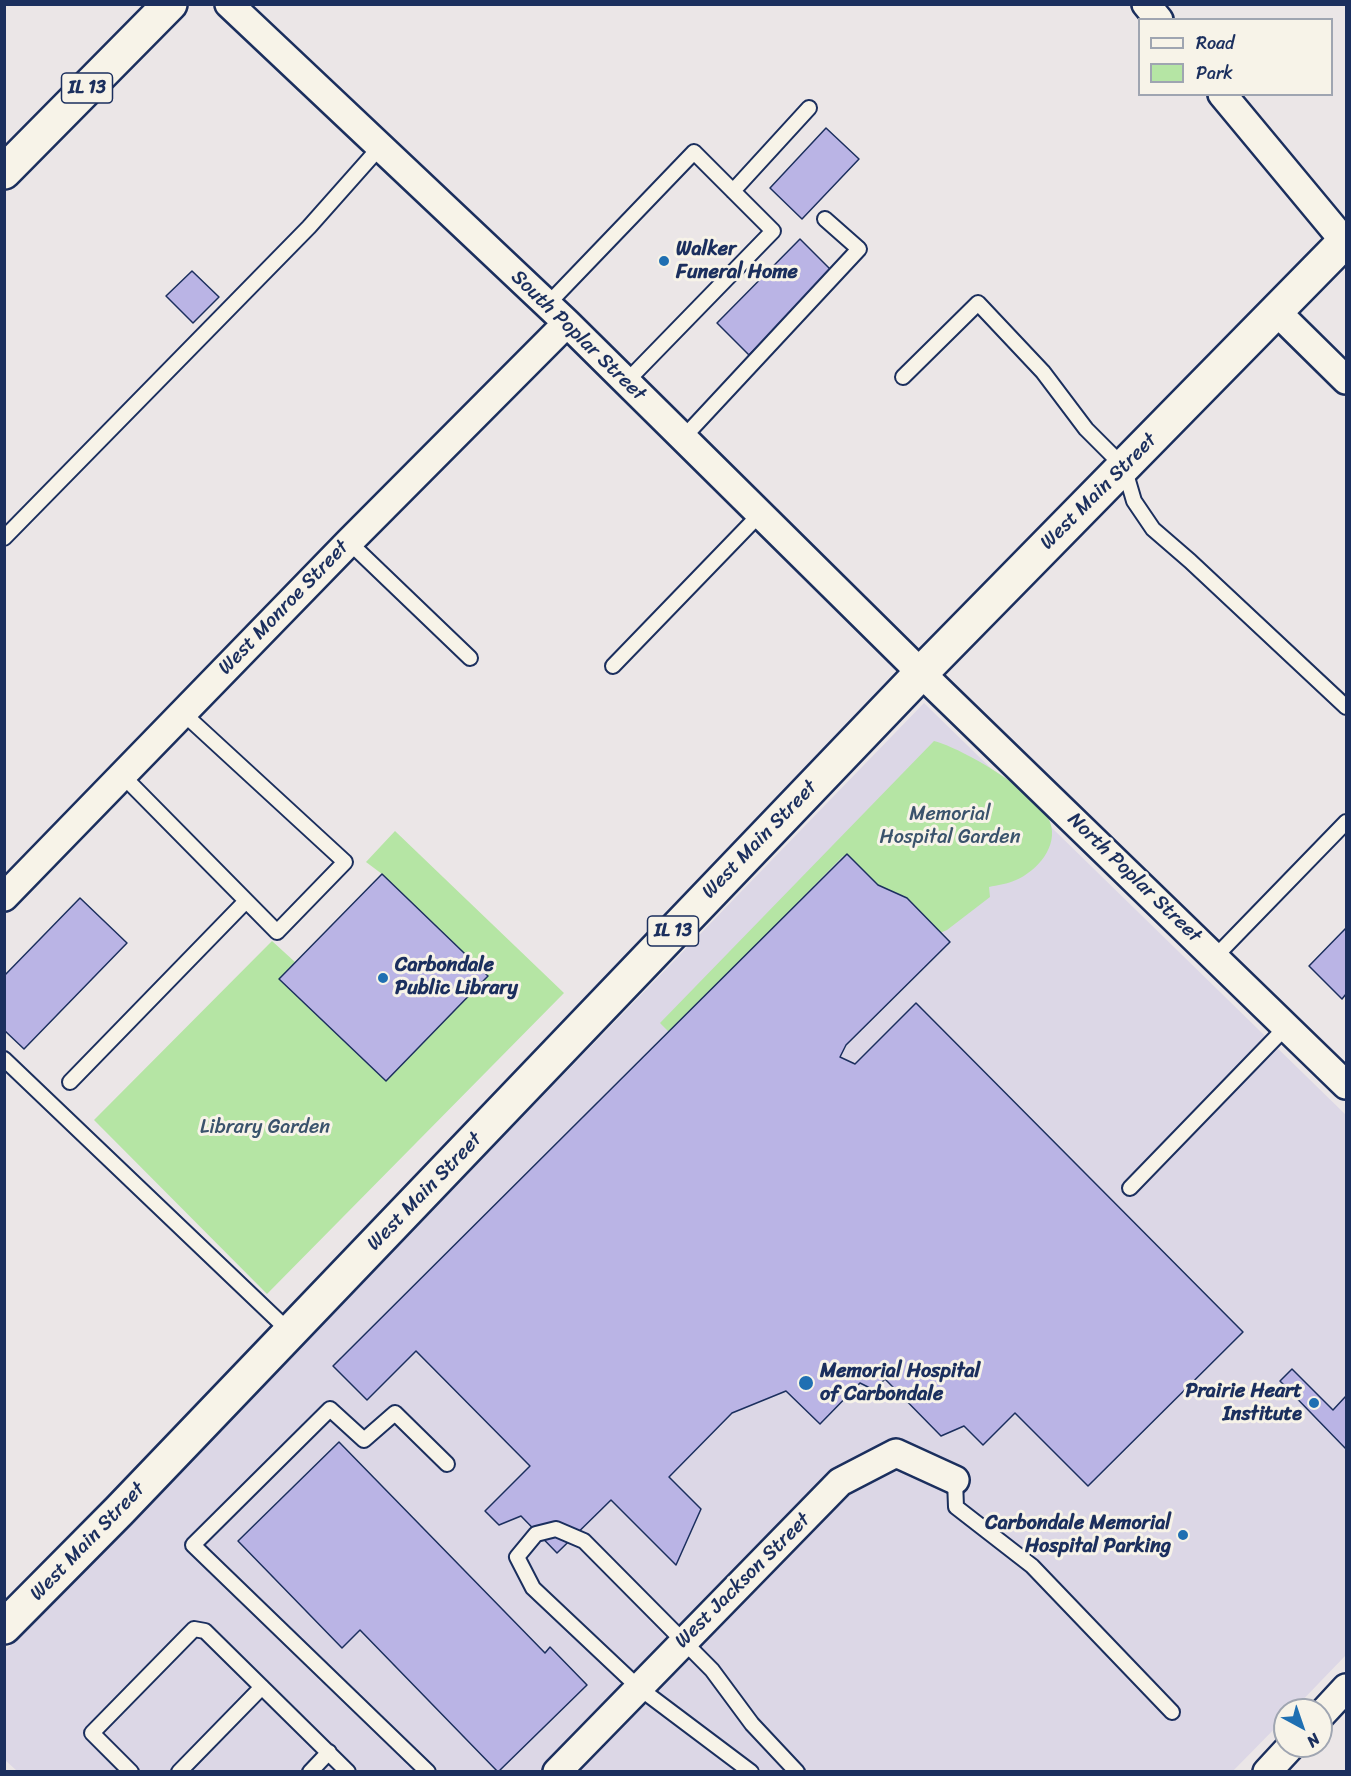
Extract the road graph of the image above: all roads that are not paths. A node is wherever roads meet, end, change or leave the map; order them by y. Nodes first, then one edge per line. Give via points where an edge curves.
1 (170, 4) edge
2 (229, 4) edge
3 (1146, 4) edge
4 (1157, 18) edge
5 (1224, 96) edge
6 (810, 108) dead end
7 (380, 147) junction
8 (4, 172) edge
9 (733, 191) junction
10 (825, 219) dead end
11 (1346, 241) edge
12 (547, 305) junction
13 (1277, 312) junction
14 (567, 323) junction
15 (903, 377) dead end
16 (1347, 380) edge
17 (627, 382) junction
18 (683, 438) junction
19 (1124, 467) junction
20 (760, 514) junction
21 (4, 538) edge
22 (349, 542) junction
23 (470, 658) dead end
24 (613, 666) dead end
25 (921, 673) junction
26 (1347, 707) edge
27 (183, 713) junction
28 (122, 775) junction
29 (1347, 822) edge
30 (4, 897) edge
31 (246, 900) junction
32 (1215, 957) junction
33 (1287, 1026) junction
34 (4, 1059) edge
35 (70, 1082) dead end
36 (1347, 1084) edge
37 (1130, 1188) dead end
38 (290, 1332) junction
39 (447, 1464) dead end
40 (955, 1480) joint
41 (4, 1627) edge
42 (683, 1641) junction
43 (262, 1687) junction
44 (638, 1687) junction
45 (1347, 1688) edge
46 (1333, 1703) edge
47 (1172, 1712) dead end
48 (328, 1752) junction
49 (1280, 1758) edge
50 (131, 1772) edge
51 (179, 1772) edge
52 (310, 1772) edge
53 (348, 1772) edge
54 (429, 1772) edge
55 (556, 1772) edge
56 (751, 1772) edge
57 (797, 1772) edge
58 (1267, 1772) edge

1 - 8 highway, IL 13
2 - 7 street, South Poplar Street
3 - 4 street
5 - 11 street
6 - 9 lane
7 - 12 street, South Poplar Street
7 - 21 lane via 309,227
9 - 12 lane via 694,152
9 - 17 lane via 773,231
10 - 18 lane via 859,249
11 - 13 highway, West Main Street / IL 13
12 - 14 street, South Poplar Street
13 - 16 street
13 - 19 highway, West Main Street / IL 13
14 - 17 street, South Poplar Street
14 - 22 street, West Monroe Street
15 - 19 lane via 978,303 1043,372 1086,429
17 - 18 street, South Poplar Street
18 - 20 street, South Poplar Street
19 - 25 highway, West Main Street / IL 13
19 - 26 lane via 1134,501 1153,529
20 - 24 lane
20 - 25 street, South Poplar Street
22 - 23 lane
22 - 27 street, West Monroe Street
25 - 32 street, North Poplar Street
25 - 38 highway, West Main Street / IL 13
27 - 28 street, West Monroe Street
27 - 31 lane via 345,862 277,932
28 - 30 street, West Monroe Street
28 - 31 lane
29 - 32 lane
31 - 35 lane
32 - 33 street, North Poplar Street
33 - 36 street, North Poplar Street
33 - 37 lane
34 - 38 lane
38 - 41 highway, West Main Street / IL 13
39 - 54 lane via 395,1413 364,1440 330,1409 192,1545
40 - 42 street, West Jackson Street via 896,1453 840,1482
40 - 47 lane via 956,1507 1032,1566
42 - 44 street, West Jackson Street
42 - 44 lane via 584,1541 556,1529 536,1534 517,1557 533,1588
42 - 57 lane
43 - 48 lane
43 - 50 lane via 205,1631 194,1629 92,1733
43 - 51 lane
44 - 55 street, West Jackson Street
44 - 56 lane
45 - 46 street
48 - 52 lane
48 - 53 lane
49 - 58 street

